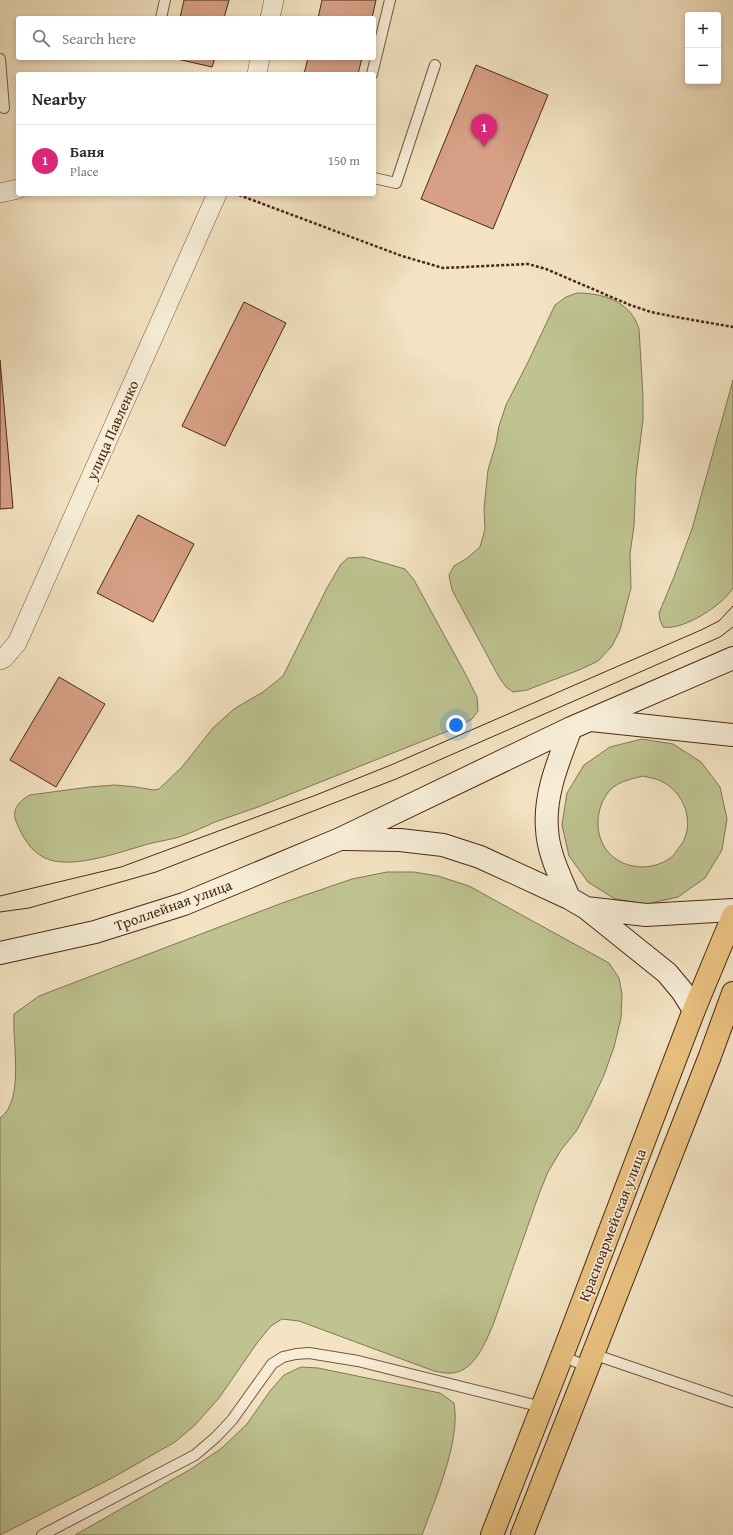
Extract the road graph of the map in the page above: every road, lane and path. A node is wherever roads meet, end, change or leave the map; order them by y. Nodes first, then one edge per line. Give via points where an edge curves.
1 (165, 0) edge
2 (274, 0) edge
3 (390, 0) edge
4 (161, 16) edge
5 (270, 16) edge
6 (376, 58) edge
7 (0, 59) edge
8 (260, 60) edge
9 (375, 60) edge
10 (435, 65) dead end
11 (257, 72) edge
12 (372, 72) edge
13 (4, 108) dead end
14 (376, 178) edge
15 (16, 189) edge
16 (0, 193) edge
17 (217, 196) edge
18 (241, 196) edge
19 (733, 327) edge
20 (733, 658) edge
21 (0, 660) edge
22 (590, 720) junction
23 (571, 728) junction
24 (733, 735) edge
25 (340, 839) junction
26 (577, 903) junction
27 (733, 910) edge
28 (733, 916) edge
29 (0, 952) edge
30 (733, 993) edge
31 (694, 1010) junction
32 (562, 1356) junction
33 (591, 1360) junction
34 (733, 1402) edge
35 (542, 1407) junction
36 (42, 1535) edge
37 (492, 1535) edge
38 (522, 1535) edge

1 - 4 lane
2 - 5 street
3 - 6 lane
7 - 13 lane
8 - 11 street
9 - 12 lane
10 - 14 lane via 396,183
15 - 16 street
17 - 21 street, улица Павленко via 18,643
18 - 19 path via 402,256 443,268 528,264 651,312
20 - 22 street, Троллейная улица
22 - 23 street, Троллейная улица
22 - 24 street
23 - 25 street, Троллейная улица
23 - 26 street via 549,795 547,829 553,859
25 - 26 street via 400,840 442,845 480,857
25 - 29 street, Троллейная улица via 184,904 95,932
26 - 27 street via 646,915
26 - 31 street via 667,973
28 - 31 main road, Красноармейская улица
30 - 33 main road, Красноармейская улица
31 - 32 main road, Красноармейская улица
32 - 33 lane
32 - 35 main road, Красноармейская улица
33 - 34 lane
33 - 38 main road, Красноармейская улица
35 - 36 lane via 358,1361 309,1353 283,1357 272,1364 232,1420 195,1455
35 - 37 main road, Красноармейская улица

